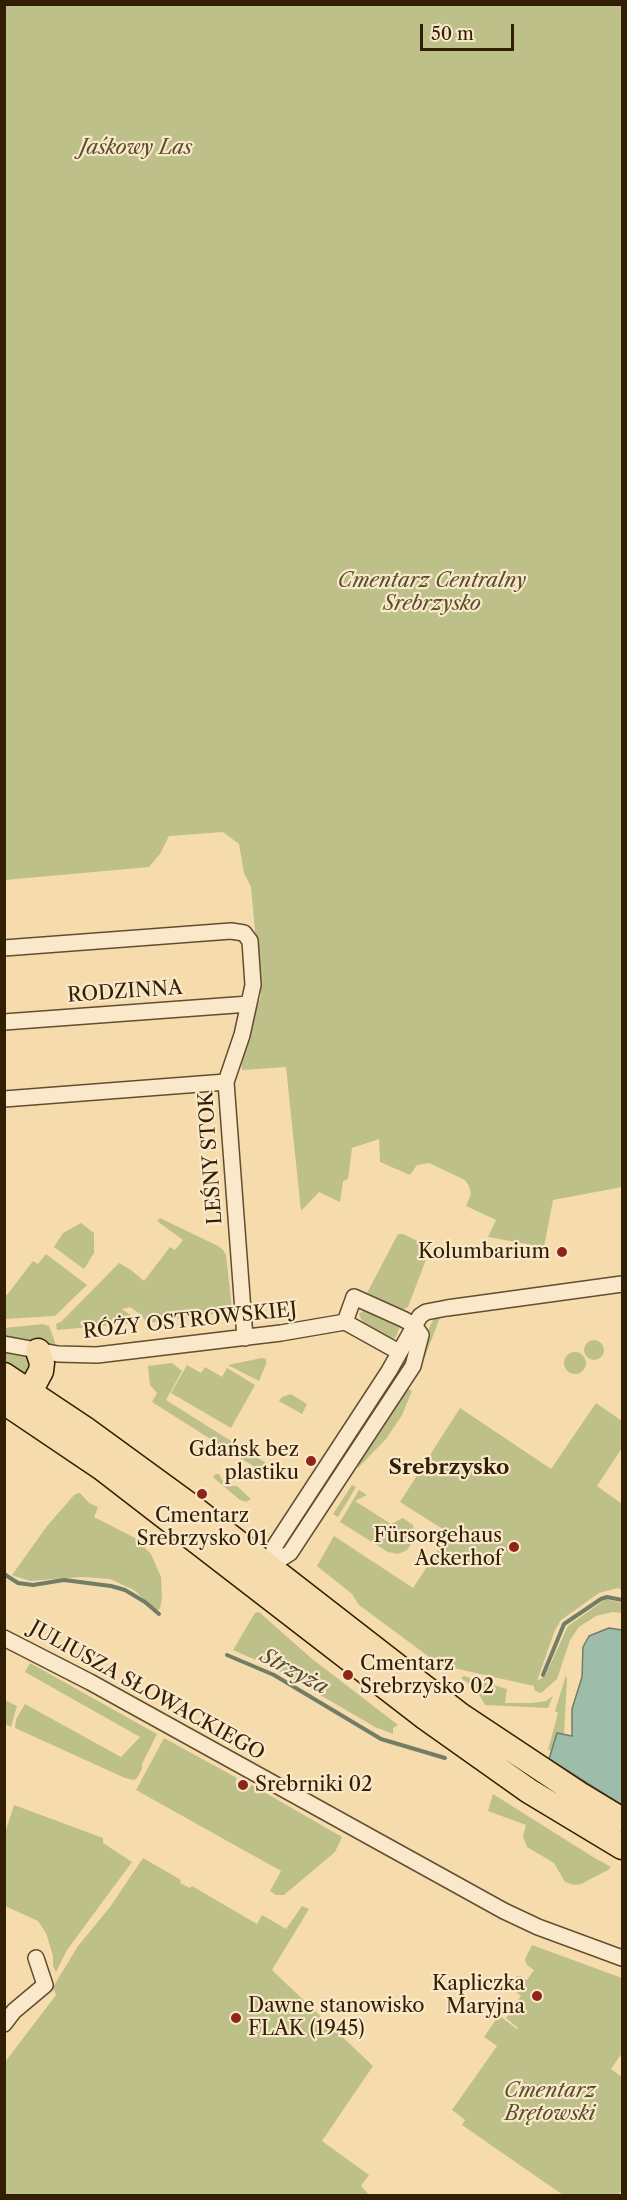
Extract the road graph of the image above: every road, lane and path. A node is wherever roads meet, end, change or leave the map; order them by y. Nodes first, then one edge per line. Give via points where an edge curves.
1 (4, 948) edge
2 (249, 1004) junction
3 (4, 1022) edge
4 (226, 1082) junction
5 (4, 1099) edge
6 (622, 1284) edge
7 (345, 1322) junction
8 (414, 1325) junction
9 (245, 1338) junction
10 (4, 1344) edge
11 (38, 1351) junction
12 (399, 1352) junction
13 (4, 1375) edge
14 (27, 1389) junction
15 (4, 1402) edge
16 (336, 1468) junction
17 (261, 1576) junction
18 (4, 1638) edge
19 (622, 1820) edge
20 (622, 1847) edge
21 (36, 1958) dead end
22 (622, 1958) edge
23 (4, 2024) edge

1 - 2 street, LEŚNY STOK via 244,933 250,940 253,985
2 - 3 street, RODZINNA
2 - 4 street, LEŚNY STOK
4 - 5 street
4 - 9 street, LEŚNY STOK
6 - 8 street via 426,1312
7 - 8 street via 354,1297
7 - 9 street, RÓŻY OSTROWSKIEJ
7 - 12 street
8 - 12 street
8 - 16 street via 421,1335 412,1366
9 - 11 street, RÓŻY OSTROWSKIEJ via 115,1354
10 - 11 street, RÓŻY OSTROWSKIEJ
11 - 14 main road via 41,1371
12 - 16 street
13 - 14 main road
14 - 17 main road via 192,1507
15 - 17 main road
16 - 17 street via 276,1544
17 - 19 main road via 460,1715
17 - 20 main road via 426,1718 530,1791
18 - 22 street, JULIUSZA SŁOWACKIEGO via 504,1911
21 - 23 street via 45,1984

